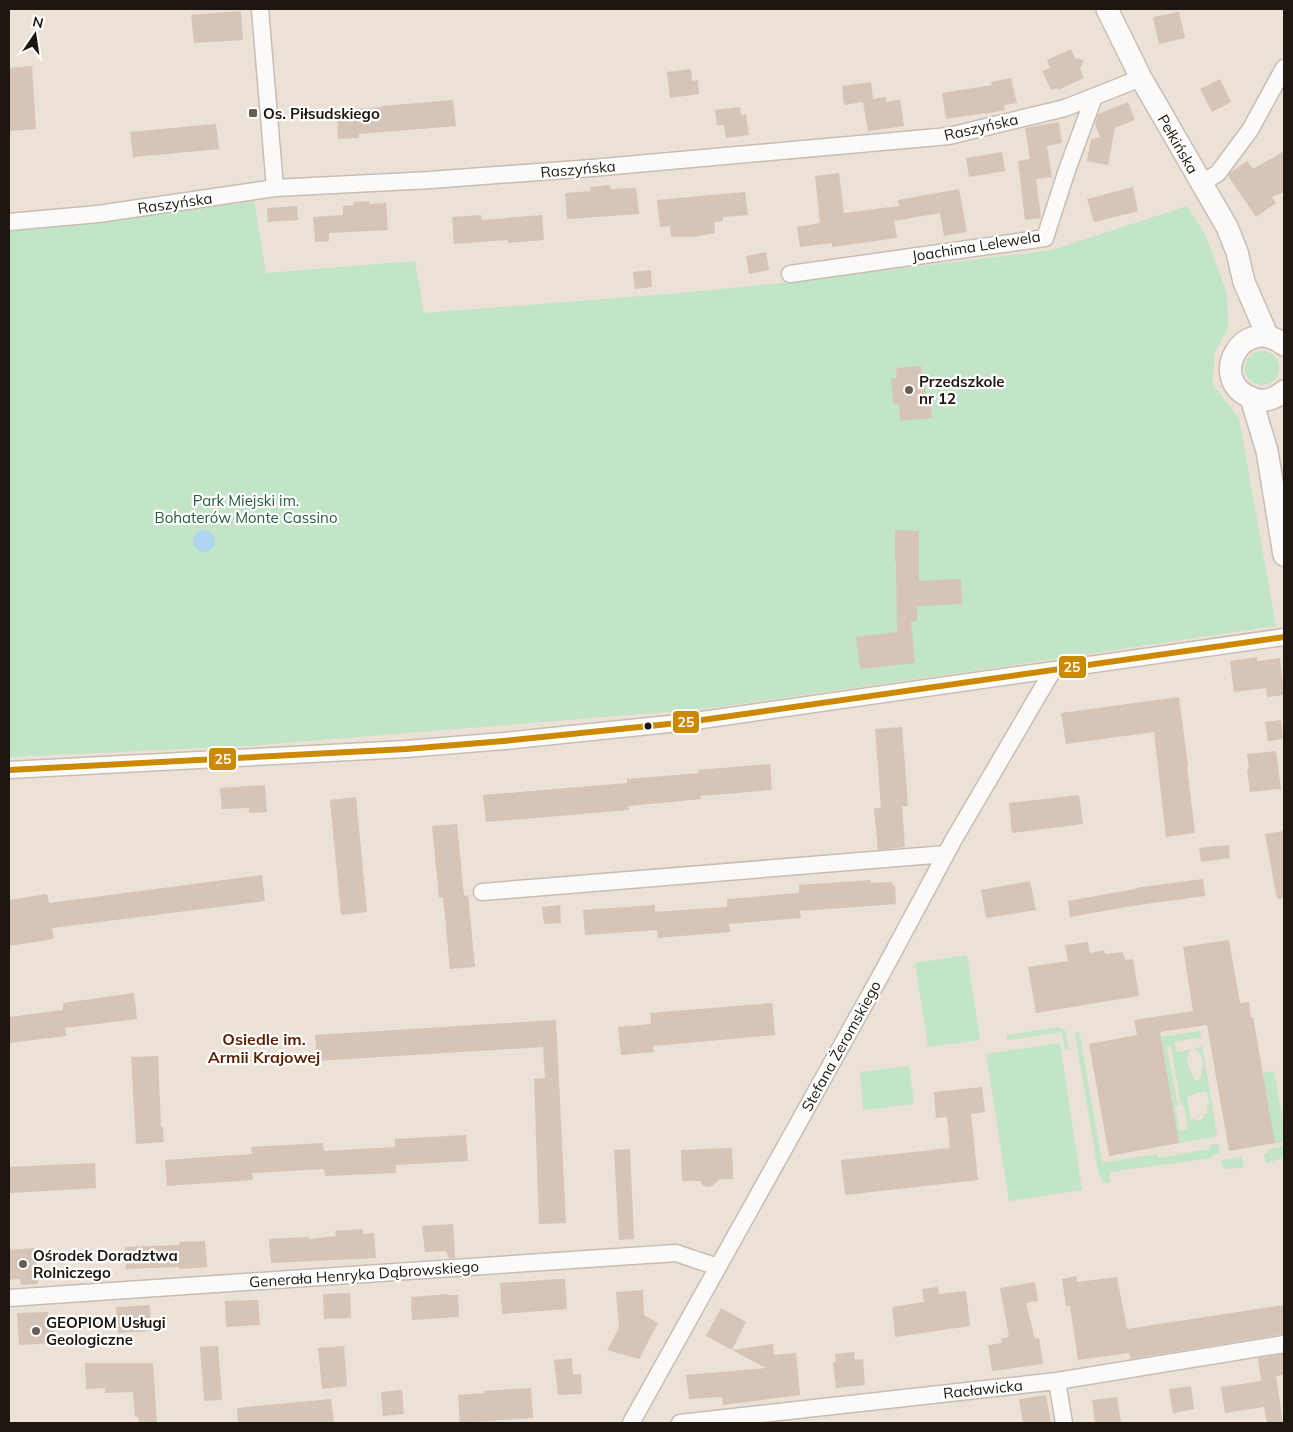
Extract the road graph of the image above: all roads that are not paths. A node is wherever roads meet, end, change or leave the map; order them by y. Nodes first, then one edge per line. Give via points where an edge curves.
1 (260, 9) edge
2 (1107, 9) edge
3 (1284, 68) edge
4 (1140, 78) junction
5 (1094, 97) junction
6 (1201, 184) junction
7 (275, 188) junction
8 (9, 222) edge
9 (790, 274) dead end
10 (1244, 282) junction
11 (1276, 341) edge
12 (1244, 342) junction
13 (1278, 395) edge
14 (1251, 398) junction
15 (1267, 451) junction
16 (1283, 542) edge
17 (1284, 637) edge
18 (1053, 670) junction
19 (9, 770) edge
20 (946, 854) junction
21 (482, 892) dead end
22 (718, 1267) junction
23 (9, 1298) edge
24 (1284, 1344) edge
25 (1057, 1381) junction
26 (631, 1423) edge
27 (680, 1423) edge
28 (1064, 1423) edge

1 - 7 street
2 - 4 street, Pełkińska
3 - 6 street via 1250,130 1218,173
4 - 5 street, Raszyńska
4 - 6 street, Pełkińska
5 - 7 street, Raszyńska via 1065,108 949,136 592,168
5 - 9 street, Joachima Lelewela via 1066,170 1046,238
6 - 10 street, Pełkińska via 1227,227
7 - 8 street, Raszyńska via 98,214
10 - 11 street, Pełkińska
10 - 12 street, Pełkińska
11 - 12 street via 1262,336
12 - 14 street via 1233,355 1230,373 1238,390
13 - 14 street via 1263,400
13 - 15 street
14 - 15 street
15 - 16 street
17 - 18 street
18 - 19 street via 683,722 504,741
18 - 20 street, Stefana Żeromskiego
20 - 21 street
20 - 22 street, Stefana Żeromskiego
22 - 23 street, Generała Henryka Dąbrowskiego via 676,1253
22 - 26 street, Stefana Żeromskiego
24 - 25 street, Racławicka
25 - 27 street, Racławicka
25 - 28 street

